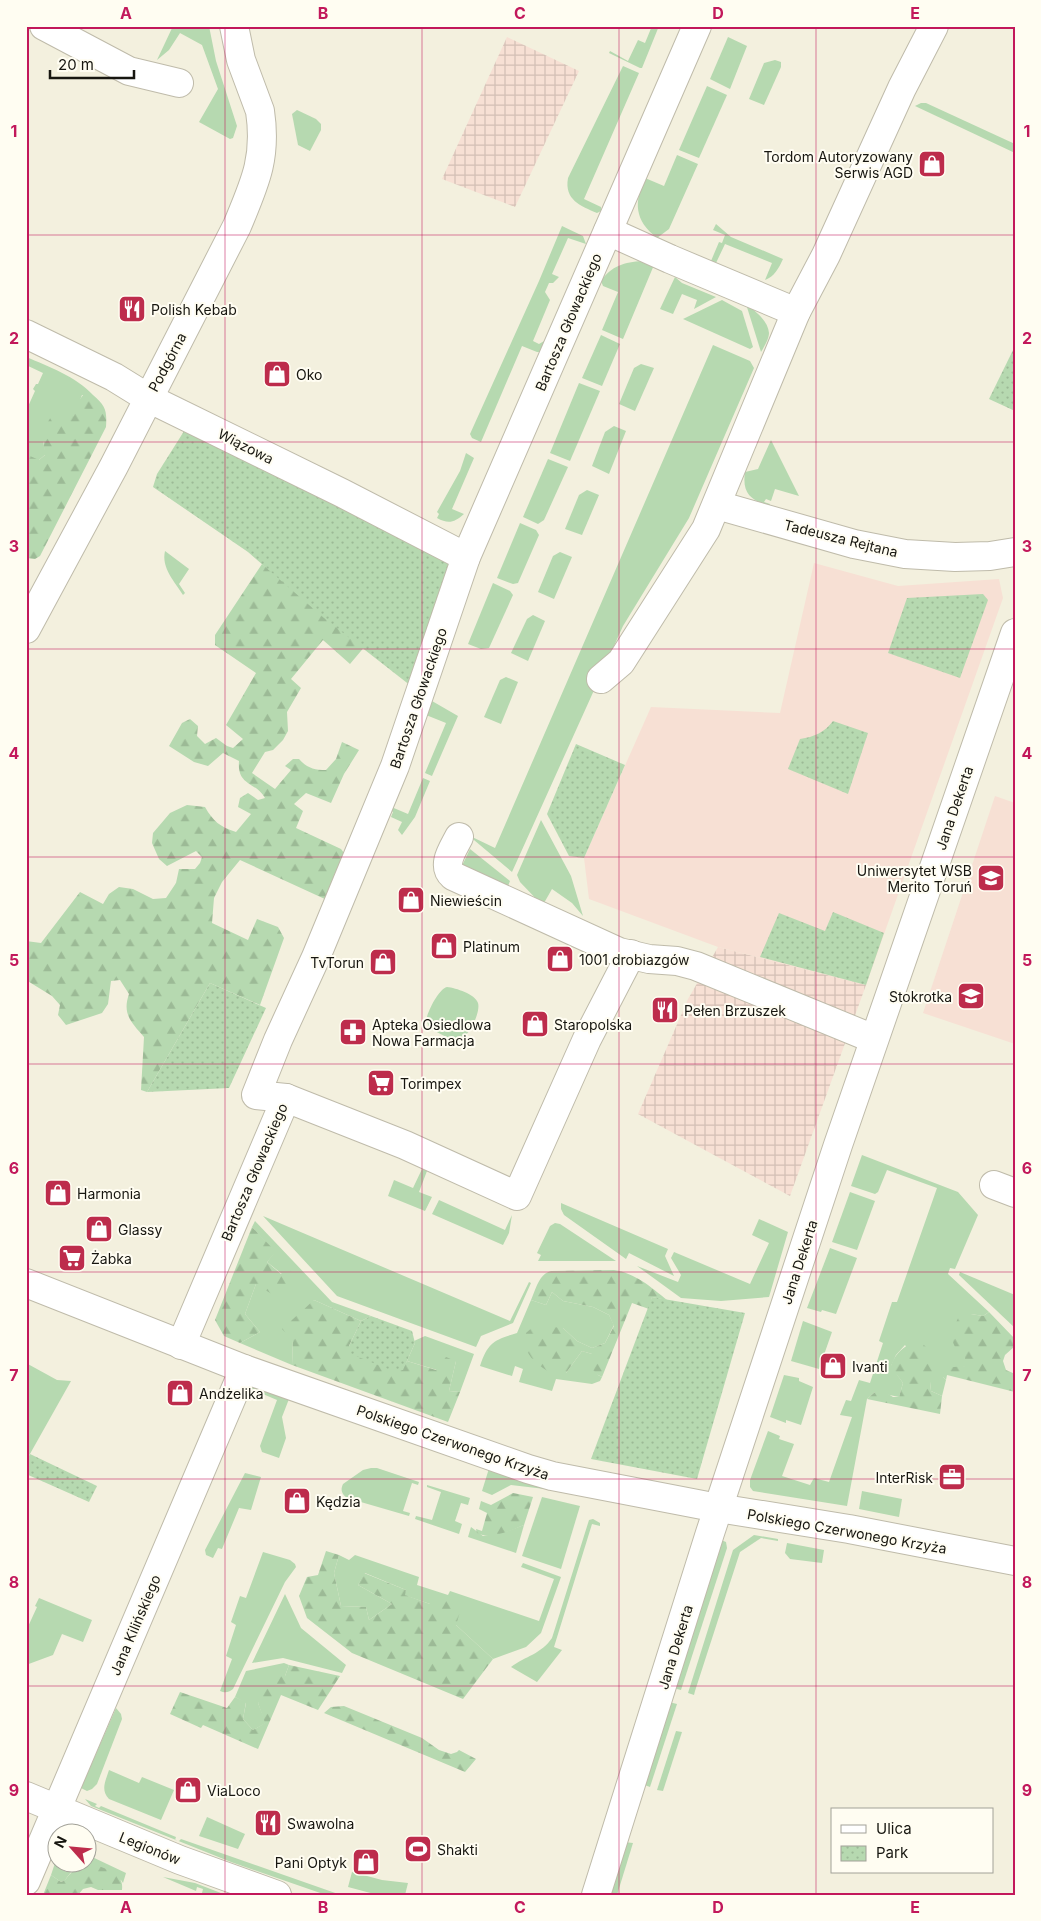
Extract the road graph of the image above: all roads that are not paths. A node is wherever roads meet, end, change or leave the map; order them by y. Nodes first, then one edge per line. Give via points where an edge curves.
1 (44, 26) edge
2 (234, 26) edge
3 (697, 26) edge
4 (934, 26) edge
5 (179, 83) dead end
6 (608, 231) junction
7 (796, 312) junction
8 (26, 334) edge
9 (148, 398) junction
10 (723, 507) junction
11 (1015, 552) edge
12 (466, 557) junction
13 (26, 629) edge
14 (1015, 633) edge
15 (601, 679) dead end
16 (458, 837) dead end
17 (631, 954) junction
18 (874, 1039) junction
19 (286, 1098) junction
20 (26, 1283) edge
21 (181, 1345) junction
22 (244, 1369) junction
23 (718, 1508) junction
24 (1015, 1561) edge
25 (26, 1796) edge
26 (58, 1809) junction
27 (26, 1881) edge
28 (277, 1895) edge
29 (596, 1895) edge

1 - 5 street via 129,71
2 - 9 street, Podgórna via 241,60 260,111 263,133 259,168 237,226
3 - 6 street, Bartosza Głowackiego
4 - 7 street
6 - 7 street
6 - 12 street, Bartosza Głowackiego
7 - 10 street
8 - 9 street, Wiązowa via 114,377
9 - 12 street, Wiązowa
9 - 13 street, Podgórna
10 - 11 street, Tadeusza Rejtana via 854,544 905,554 955,557
10 - 15 street via 621,662
12 - 19 street, Bartosza Głowackiego via 395,766 256,1096
14 - 18 street, Jana Dekerta
16 - 17 street via 447,864 454,876 602,945
17 - 18 street via 696,966
17 - 19 street via 587,1040 517,1196 405,1145
18 - 23 street, Jana Dekerta
19 - 21 street, Bartosza Głowackiego
20 - 21 street, Polskiego Czerwonego Krzyża
21 - 22 street, Polskiego Czerwonego Krzyża
22 - 23 street, Polskiego Czerwonego Krzyża via 528,1470
22 - 26 street, Jana Kilińskiego
23 - 24 street, Polskiego Czerwonego Krzyża
23 - 29 street, Jana Dekerta
25 - 26 street, Legionów
26 - 27 street, Jana Kilińskiego
26 - 28 street, Legionów via 180,1860

